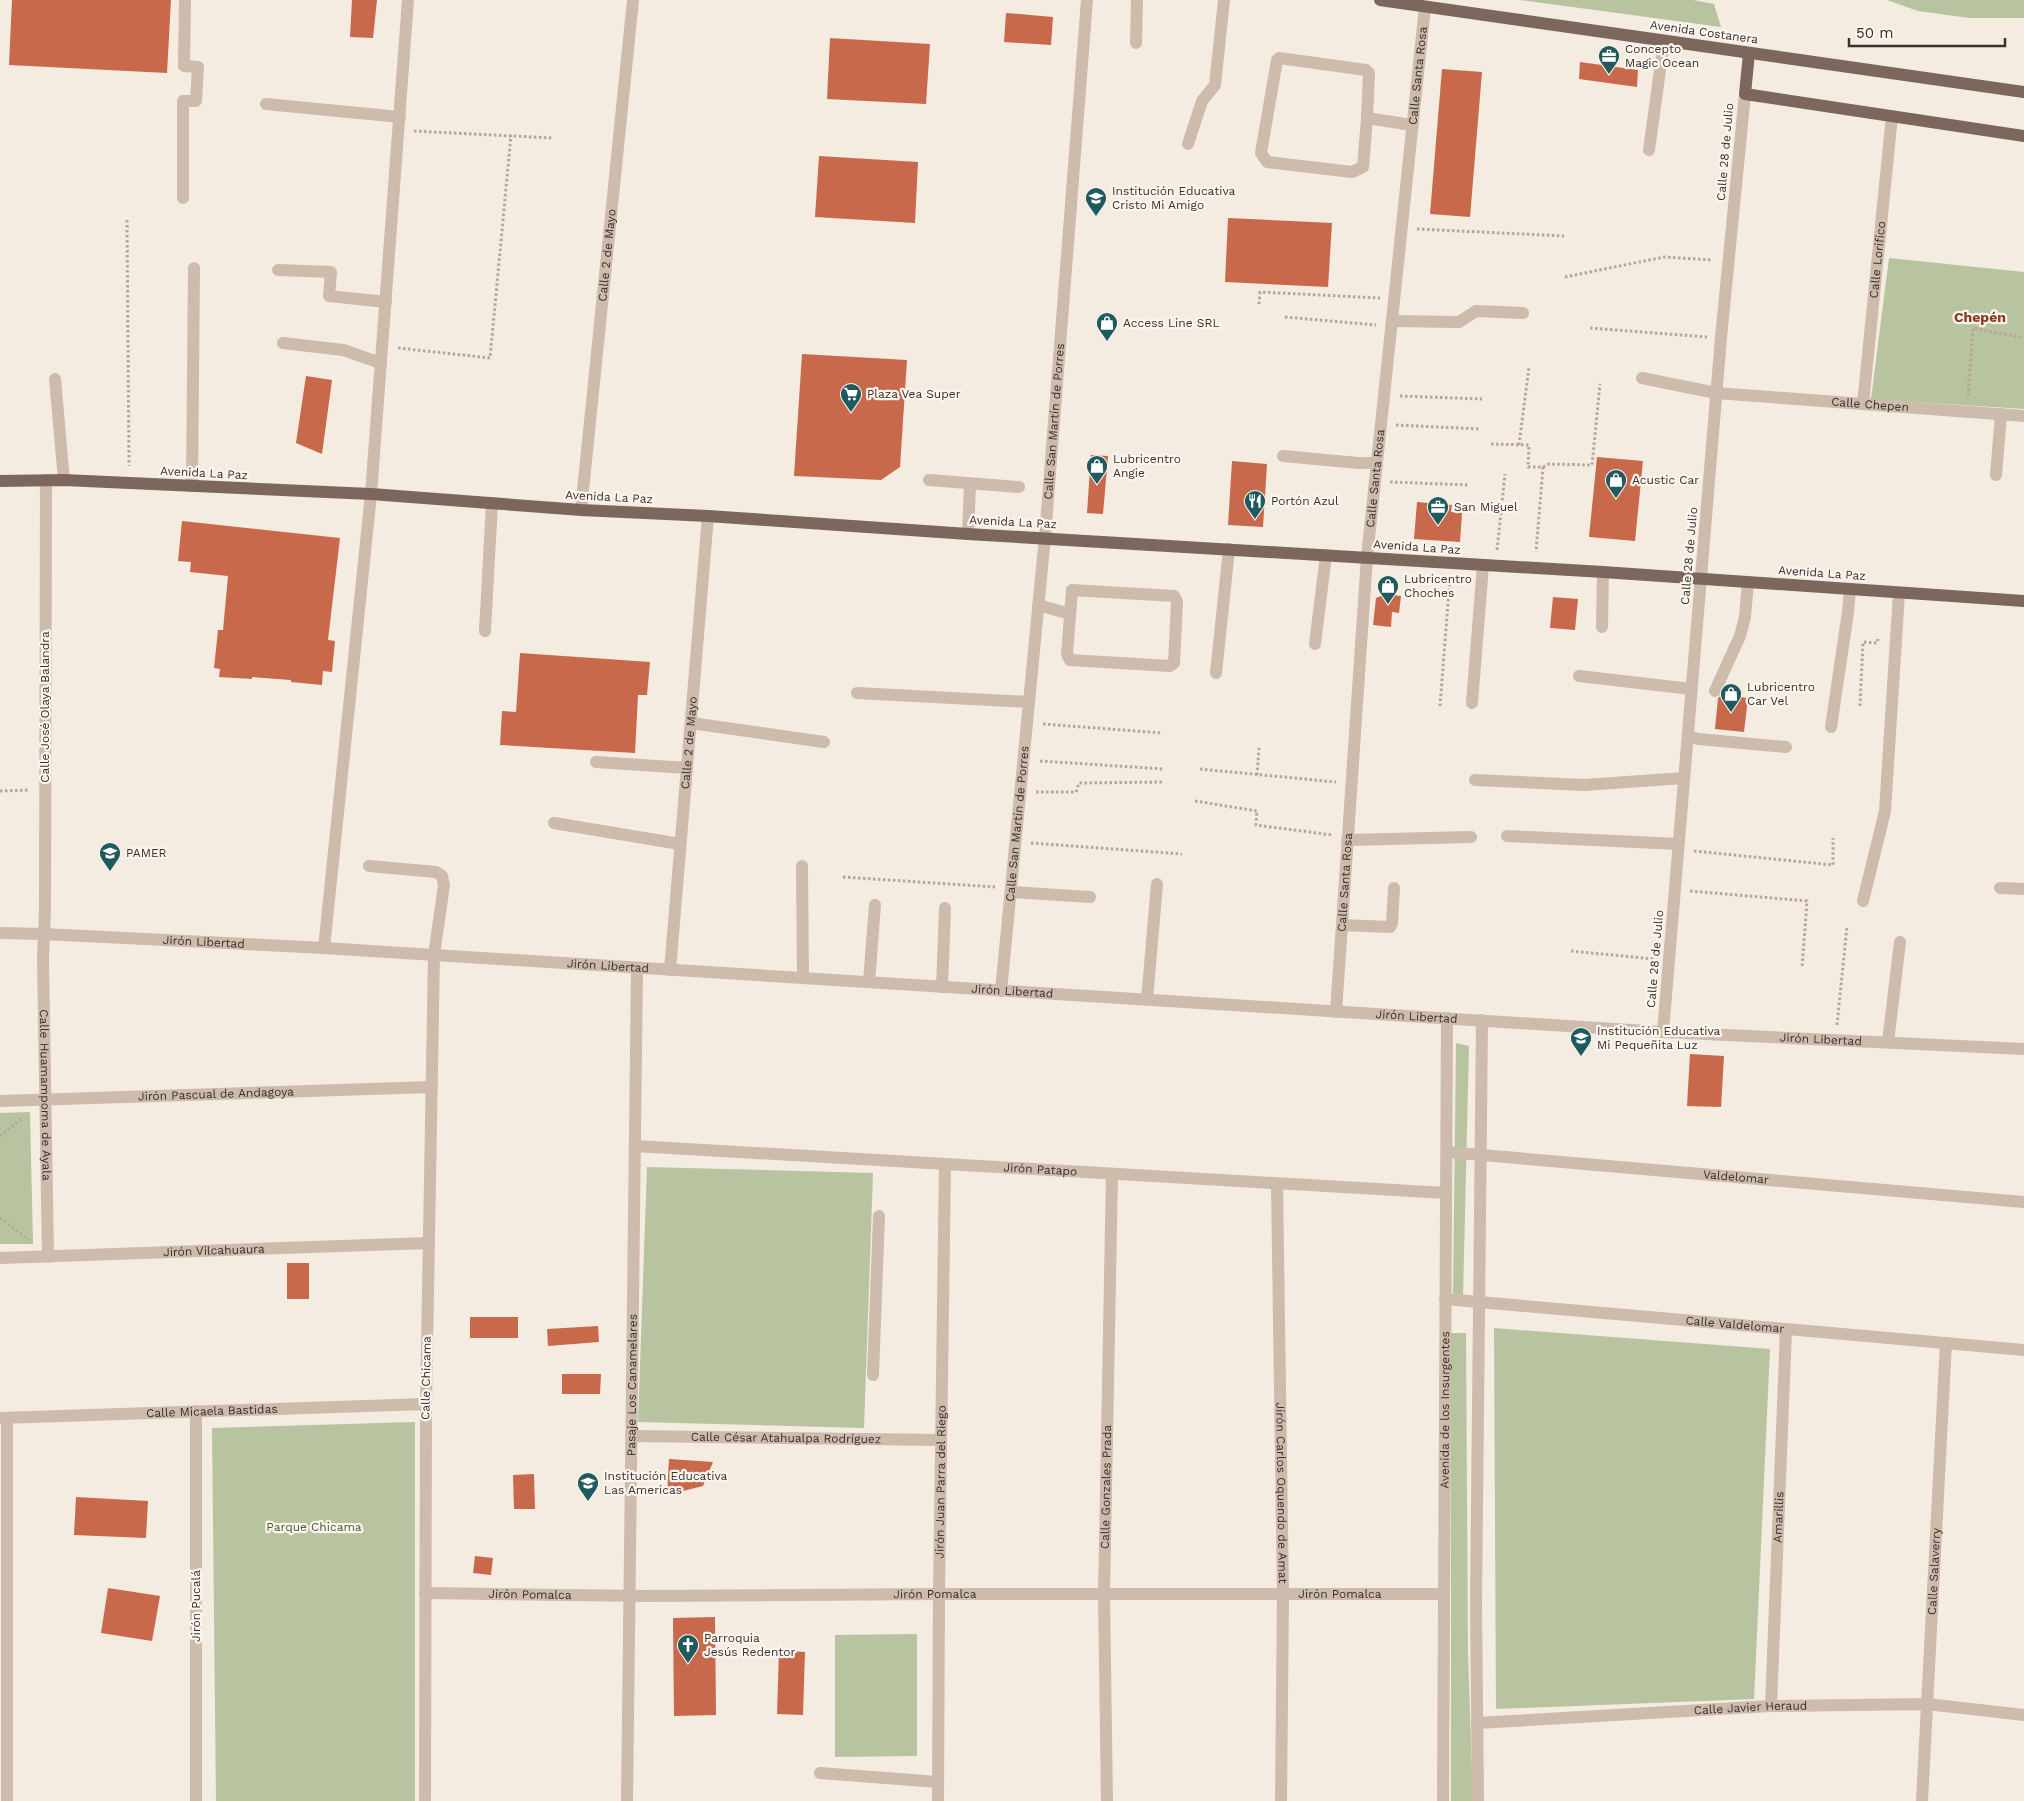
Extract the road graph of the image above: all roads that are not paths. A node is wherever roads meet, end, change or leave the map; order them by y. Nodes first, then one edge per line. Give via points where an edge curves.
1 (185, 0) edge
2 (408, 0) edge
3 (633, 0) edge
4 (1087, 0) edge
5 (1137, 0) edge
6 (1224, 0) edge
7 (1380, 0) edge
8 (1425, 7) junction
9 (1664, 40) junction
10 (1136, 43) dead end
11 (1749, 52) junction
12 (2024, 92) edge
13 (1745, 94) junction
14 (266, 104) dead end
15 (1892, 116) junction
16 (400, 117) junction
17 (1367, 118) junction
18 (1412, 125) junction
19 (2024, 136) edge
20 (1188, 144) dead end
21 (1649, 150) dead end
22 (183, 198) dead end
23 (194, 268) dead end
24 (278, 270) dead end
25 (386, 302) junction
26 (1523, 313) dead end
27 (1391, 323) junction
28 (283, 343) dead end
29 (381, 363) junction
30 (1642, 378) dead end
31 (55, 379) dead end
32 (1716, 393) junction
33 (1863, 404) junction
34 (2001, 414) junction
35 (2024, 416) edge
36 (1283, 456) dead end
37 (1377, 463) junction
38 (1996, 475) dead end
39 (46, 480) junction
40 (64, 480) junction
41 (928, 480) dead end
42 (0, 481) edge
43 (970, 484) junction
44 (192, 486) junction
45 (1019, 487) dead end
46 (371, 494) junction
47 (492, 503) junction
48 (581, 510) junction
49 (708, 516) junction
50 (968, 534) junction
51 (1045, 537) junction
52 (1229, 549) junction
53 (1326, 555) junction
54 (1367, 557) junction
55 (1489, 565) junction
56 (1603, 572) junction
57 (1701, 578) junction
58 (1748, 582) junction
59 (1850, 589) junction
60 (1899, 593) junction
61 (2024, 601) edge
62 (1038, 605) junction
63 (1070, 614) junction
64 (1602, 627) dead end
65 (485, 631) dead end
66 (1315, 644) dead end
67 (1216, 673) dead end
68 (1579, 676) dead end
69 (1691, 689) junction
70 (1715, 691) dead end
71 (857, 693) dead end
72 (1029, 702) junction
73 (1472, 703) dead end
74 (691, 723) junction
75 (1831, 727) dead end
76 (1688, 736) junction
77 (824, 742) dead end
78 (1786, 747) dead end
79 (596, 762) dead end
80 (687, 768) junction
81 (1684, 778) junction
82 (1475, 780) dead end
83 (554, 823) dead end
84 (1507, 836) dead end
85 (1471, 837) dead end
86 (1348, 838) junction
87 (680, 844) junction
88 (1678, 846) junction
89 (369, 866) dead end
90 (802, 866) dead end
91 (1157, 884) dead end
92 (1394, 888) dead end
93 (2000, 888) dead end
94 (2024, 889) edge
95 (1011, 890) junction
96 (1090, 897) dead end
97 (1863, 901) dead end
98 (875, 905) dead end
99 (945, 908) dead end
100 (1342, 925) junction
101 (0, 933) edge
102 (44, 934) junction
103 (1900, 942) dead end
104 (324, 948) junction
105 (434, 955) junction
106 (636, 968) junction
107 (670, 970) junction
108 (803, 978) junction
109 (869, 982) junction
110 (942, 987) junction
111 (1001, 991) junction
112 (1147, 1000) junction
113 (1336, 1012) junction
114 (1447, 1018) junction
115 (1482, 1020) junction
116 (1663, 1032) junction
117 (1888, 1042) junction
118 (2024, 1049) edge
119 (432, 1087) junction
120 (45, 1100) junction
121 (0, 1101) edge
122 (634, 1146) junction
123 (1447, 1152) junction
124 (1481, 1155) junction
125 (945, 1164) junction
126 (1112, 1174) junction
127 (1277, 1184) junction
128 (1446, 1193) junction
129 (2024, 1202) edge
130 (879, 1216) dead end
131 (428, 1243) junction
132 (45, 1257) junction
133 (0, 1258) edge
134 (1445, 1299) junction
135 (1479, 1302) junction
136 (1786, 1329) junction
137 (1946, 1343) junction
138 (2024, 1350) edge
139 (873, 1375) dead end
140 (426, 1404) junction
141 (196, 1411) junction
142 (4, 1418) edge
143 (631, 1436) junction
144 (940, 1440) junction
145 (425, 1593) junction
146 (939, 1594) junction
147 (1104, 1594) junction
148 (1283, 1594) junction
149 (1444, 1594) junction
150 (629, 1596) junction
151 (1927, 1704) junction
152 (1771, 1706) junction
153 (2024, 1715) edge
154 (1477, 1723) junction
155 (820, 1773) dead end
156 (938, 1782) junction
157 (7, 1801) edge
158 (196, 1801) edge
159 (425, 1801) edge
160 (627, 1801) edge
161 (938, 1801) edge
162 (1108, 1801) edge
163 (1281, 1801) edge
164 (1443, 1801) edge
165 (1478, 1801) edge
166 (1922, 1801) edge

1 - 22 street via 184,66 198,67 196,101 183,101
2 - 16 street
3 - 48 street, Calle 2 de Mayo
4 - 51 street, Calle San Martín de Porres
5 - 10 street
6 - 20 street via 1215,85 1202,101
7 - 8 main road, Avenida Costanera
8 - 9 main road, Avenida Costanera
8 - 18 street, Calle Santa Rosa
9 - 11 main road, Avenida Costanera
9 - 21 street
11 - 12 main road, Avenida Costanera
11 - 13 main road, Calle 28 de Julio
13 - 15 main road
13 - 32 street, Calle 28 de Julio
14 - 16 street
15 - 19 main road
15 - 33 street, Calle Lorifico
16 - 25 street
17 - 17 street via 1368,71 1279,58 1261,155 1266,162 1357,171 1364,164
17 - 18 street
18 - 27 street, Calle Santa Rosa
23 - 44 street
24 - 25 street via 331,272 329,296
25 - 29 street
26 - 27 street via 1476,311 1459,322
27 - 37 street, Calle Santa Rosa
28 - 29 street via 343,350
29 - 46 street
30 - 32 street, Calle Chepen
31 - 40 street
32 - 33 street, Calle Chepen
32 - 57 street, Calle 28 de Julio
33 - 34 street, Calle Chepen
34 - 35 street, Calle Chepen
34 - 38 street
36 - 37 street
37 - 54 street, Calle Santa Rosa
39 - 40 main road, Avenida La Paz
39 - 42 main road, Avenida La Paz
39 - 102 street, Calle José Olaya Balandra
40 - 44 main road, Avenida La Paz
41 - 43 street
43 - 45 street
43 - 50 street
44 - 46 main road, Avenida La Paz
46 - 47 main road, Avenida La Paz
46 - 104 street
47 - 48 main road, Avenida La Paz
47 - 65 street
48 - 49 main road, Avenida La Paz
49 - 50 main road, Avenida La Paz
49 - 74 street, Calle 2 de Mayo
50 - 51 main road, Avenida La Paz
51 - 52 main road, Avenida La Paz
51 - 62 street, Calle San Martín de Porres
52 - 53 main road, Avenida La Paz
52 - 67 street
53 - 54 main road, Avenida La Paz
53 - 66 street
54 - 55 main road, Avenida La Paz
54 - 86 street, Calle Santa Rosa
55 - 56 main road, Avenida La Paz
55 - 73 street
56 - 57 main road, Avenida La Paz
56 - 64 street
57 - 58 main road, Avenida La Paz
57 - 69 street, Calle 28 de Julio
58 - 59 main road, Avenida La Paz
58 - 70 street via 1740,636
59 - 60 main road, Avenida La Paz
59 - 75 street
60 - 61 main road, Avenida La Paz
60 - 97 street via 1885,811
62 - 63 street
62 - 72 street, Calle San Martín de Porres
63 - 63 street via 1072,590 1174,596 1177,602 1175,662 1170,666 1070,660 1067,655
68 - 69 street
69 - 76 street, Calle 28 de Julio
71 - 72 street
72 - 95 street, Calle San Martín de Porres
74 - 77 street
74 - 80 street, Calle 2 de Mayo
76 - 78 street
76 - 81 street, Calle 28 de Julio
79 - 80 street
80 - 87 street, Calle 2 de Mayo
81 - 82 street via 1584,785
81 - 88 street, Calle 28 de Julio
83 - 87 street
84 - 88 street
85 - 86 street
86 - 100 street, Calle Santa Rosa
87 - 107 street, Calle 2 de Mayo
88 - 116 street, Calle 28 de Julio
89 - 105 street, Calle Chicama via 426,870 442,876 444,885
90 - 108 street
91 - 112 street
92 - 100 street via 1390,927
93 - 94 street
95 - 96 street
95 - 111 street, Calle San Martín de Porres
98 - 109 street
99 - 110 street
100 - 113 street, Calle Santa Rosa
101 - 102 street, Jirón Libertad
102 - 104 street, Jirón Libertad
102 - 120 street, Calle Huamampoma de Ayala
103 - 117 street
104 - 105 street, Jirón Libertad
105 - 106 street, Jirón Libertad
105 - 119 street, Calle Chicama
106 - 107 street, Jirón Libertad
106 - 122 street, Pasaje Los Canamelares
107 - 108 street, Jirón Libertad
108 - 109 street, Jirón Libertad
109 - 110 street, Jirón Libertad
110 - 111 street, Jirón Libertad
111 - 112 street, Jirón Libertad
112 - 113 street, Jirón Libertad
113 - 114 street, Jirón Libertad
114 - 115 street, Jirón Libertad
114 - 123 street, Avenida de los Insurgentes
115 - 116 street, Jirón Libertad
115 - 124 street
116 - 117 street, Jirón Libertad
117 - 118 street, Jirón Libertad
119 - 120 street, Jirón Pascual de Andagoya
119 - 131 street, Calle Chicama
120 - 121 street, Jirón Pascual de Andagoya
120 - 132 street, Calle Huamampoma de Ayala
122 - 125 street, Jirón Patapo
122 - 143 street, Pasaje Los Canamelares
123 - 124 street, Valdelomar
123 - 128 street, Avenida de los Insurgentes
124 - 129 street, Valdelomar
124 - 135 street
125 - 126 street, Jirón Patapo
125 - 144 street, Jirón Juan Parra del Riego
126 - 127 street, Jirón Patapo
126 - 147 street, Calle Gonzales Prada
127 - 128 street, Jirón Patapo
127 - 148 street, Jirón Carlos Oquendo de Amat
128 - 134 street, Avenida de los Insurgentes
130 - 139 street
131 - 132 street, Jirón Vilcahuaura
131 - 140 street, Calle Chicama
132 - 133 street, Jirón Vilcahuaura
134 - 135 street, Calle Valdelomar
134 - 149 street, Avenida de los Insurgentes
135 - 136 street, Calle Valdelomar
135 - 154 street
136 - 137 street, Calle Valdelomar
136 - 152 street, Amarillis
137 - 138 street, Calle Valdelomar
137 - 151 street, Calle Salaverry
140 - 141 street, Calle Micaela Bastidas
140 - 145 street, Calle Chicama
141 - 142 street, Calle Micaela Bastidas
141 - 158 street, Jirón Pucalá
142 - 157 street
143 - 144 street, Calle César Atahualpa Rodríguez
143 - 150 street, Pasaje Los Canamelares
144 - 146 street, Jirón Juan Parra del Riego
145 - 150 street, Jirón Pomalca
145 - 159 street, Calle Chicama
146 - 147 street, Jirón Pomalca
146 - 150 street, Jirón Pomalca
146 - 156 street, Jirón Juan Parra del Riego
147 - 148 street, Jirón Pomalca
147 - 162 street, Calle Gonzales Prada
148 - 149 street, Jirón Pomalca
148 - 163 street, Jirón Carlos Oquendo de Amat
149 - 164 street, Avenida de los Insurgentes
150 - 160 street, Pasaje Los Canamelares
151 - 152 street, Calle Javier Heraud
151 - 153 street, Calle Javier Heraud
151 - 166 street, Calle Salaverry
152 - 154 street, Calle Javier Heraud
154 - 165 street
155 - 156 street
156 - 161 street, Jirón Juan Parra del Riego

